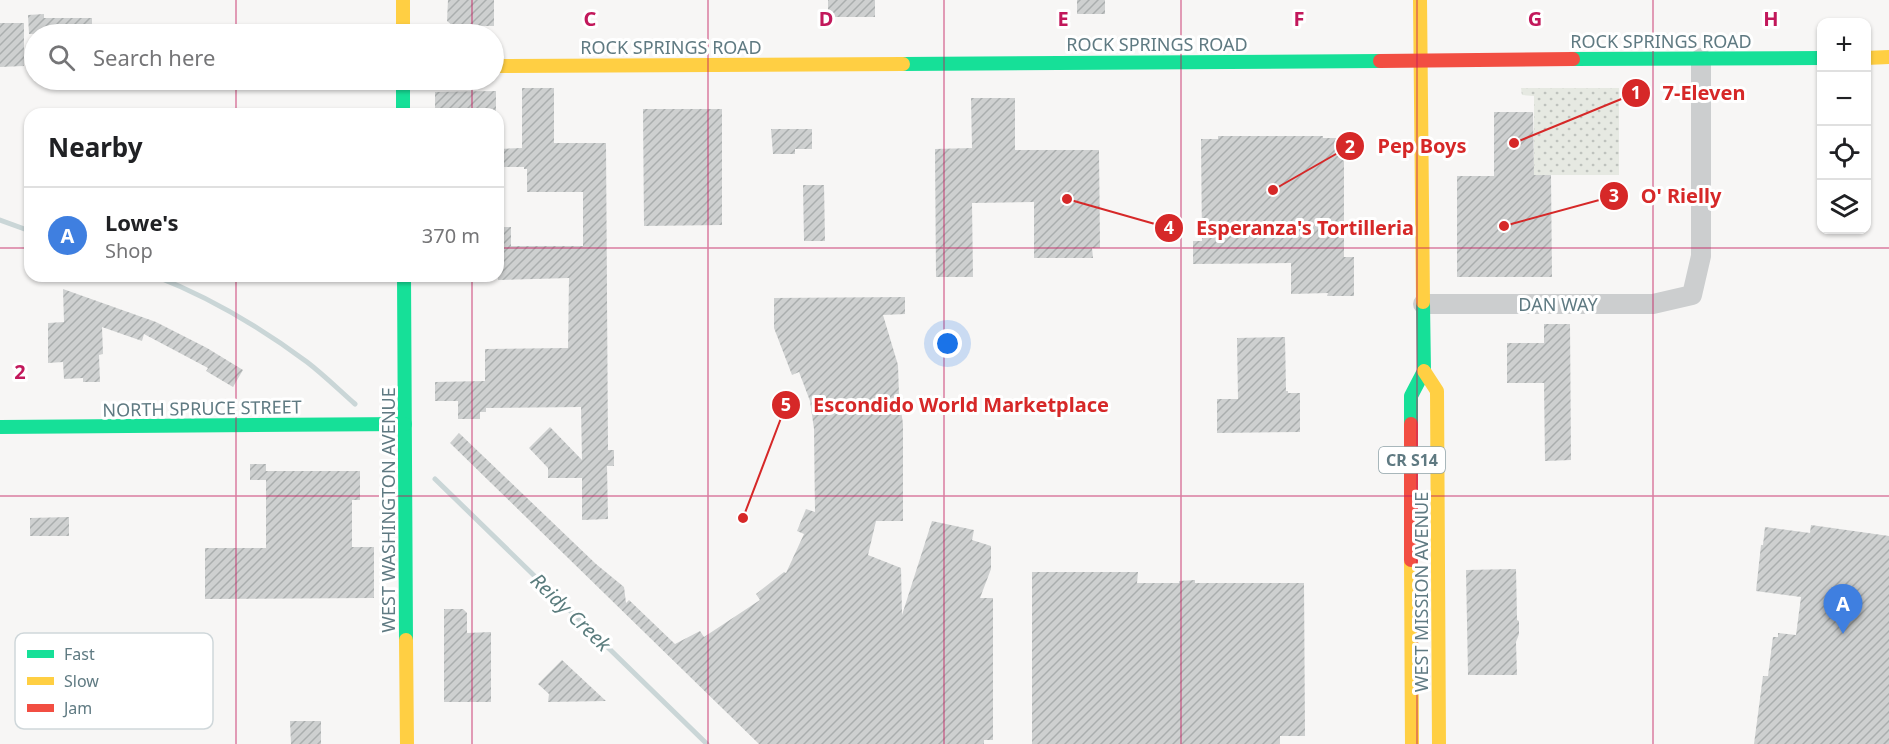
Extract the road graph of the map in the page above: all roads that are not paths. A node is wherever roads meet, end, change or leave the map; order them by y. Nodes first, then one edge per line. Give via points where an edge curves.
1 (403, 0) edge
2 (1420, 0) edge
3 (403, 24) edge
4 (1871, 57) edge
5 (1889, 57) edge
6 (1701, 58) junction
7 (1817, 58) edge
8 (1421, 61) junction
9 (504, 66) edge
10 (403, 90) edge
11 (403, 108) edge
12 (404, 282) edge
13 (1423, 303) junction
14 (1424, 371) junction
15 (405, 424) junction
16 (0, 427) edge
17 (407, 744) edge
18 (1412, 744) edge
19 (1439, 744) edge

1 - 3 street
2 - 8 street, WEST MISSION AVENUE / CR S14
4 - 5 street
6 - 7 street, ROCK SPRINGS ROAD
6 - 8 street, ROCK SPRINGS ROAD
6 - 13 street, DAN WAY via 1701,256 1692,294 1653,304
8 - 9 street, ROCK SPRINGS ROAD
8 - 13 street, WEST MISSION AVENUE / CR S14
10 - 11 street
12 - 15 street, WEST WASHINGTON AVENUE
13 - 14 street, WEST MISSION AVENUE / CR S14
14 - 18 street, WEST MISSION AVENUE / CR S14 via 1411,396
14 - 19 street, WEST MISSION AVENUE / CR S14 via 1437,391
15 - 16 street, NORTH SPRUCE STREET
15 - 17 street, WEST WASHINGTON AVENUE

